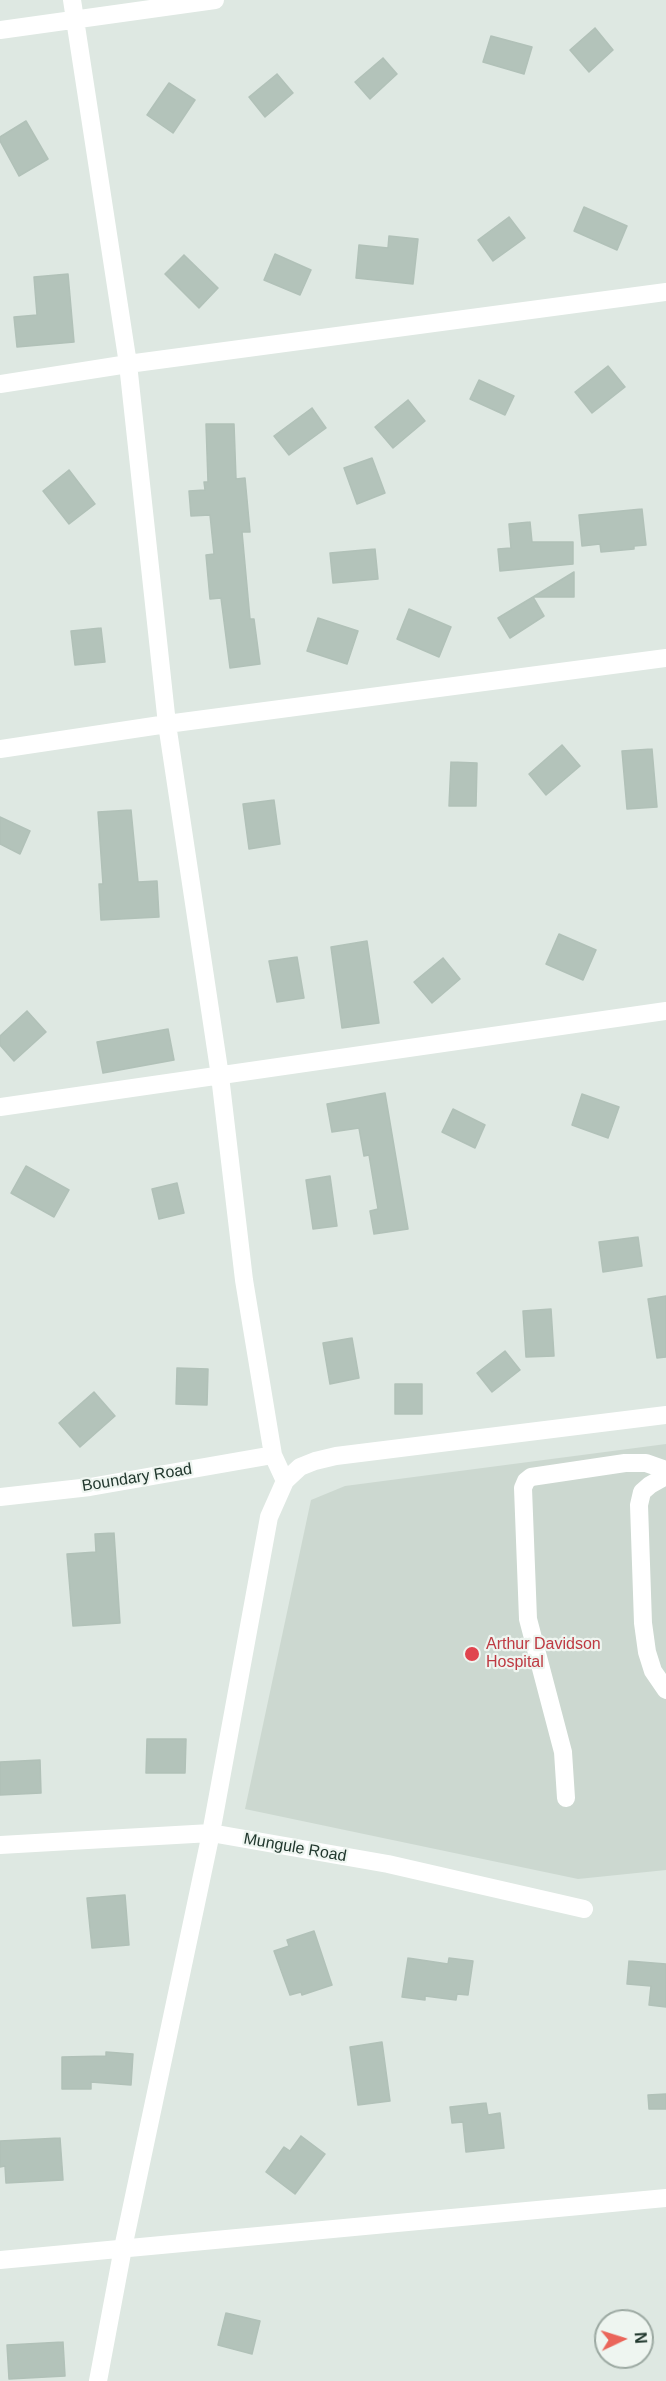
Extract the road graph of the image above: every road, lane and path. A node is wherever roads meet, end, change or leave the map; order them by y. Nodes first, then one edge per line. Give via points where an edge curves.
1 (72, 0) edge
2 (215, 0) edge
3 (75, 18) junction
4 (0, 30) edge
5 (666, 292) edge
6 (128, 364) junction
7 (0, 384) edge
8 (666, 658) edge
9 (167, 724) junction
10 (0, 748) edge
11 (666, 1011) edge
12 (220, 1076) junction
13 (0, 1107) edge
14 (666, 1415) edge
15 (273, 1455) junction
16 (666, 1470) edge
17 (666, 1476) edge
18 (285, 1481) junction
19 (0, 1497) edge
20 (666, 1690) edge
21 (566, 1798) dead end
22 (211, 1833) junction
23 (0, 1845) edge
24 (584, 1909) dead end
25 (666, 2198) edge
26 (123, 2248) junction
27 (0, 2260) edge
28 (98, 2381) edge

1 - 3 street
2 - 3 street
3 - 4 street
3 - 6 street
5 - 6 street
6 - 7 street
6 - 9 street
8 - 9 street
9 - 10 street
9 - 12 street
11 - 12 street
12 - 13 street
12 - 15 street via 244,1280
14 - 18 street via 336,1456 300,1467
15 - 18 street
15 - 19 street, Boundary Road
16 - 21 street via 646,1463 625,1463 531,1477 523,1488 528,1619 563,1752
17 - 20 street via 642,1492 639,1505 646,1652
18 - 22 street via 269,1517
22 - 23 street, Mungule Road
22 - 24 street, Mungule Road via 388,1864
22 - 26 street
25 - 26 street
26 - 27 street
26 - 28 street

